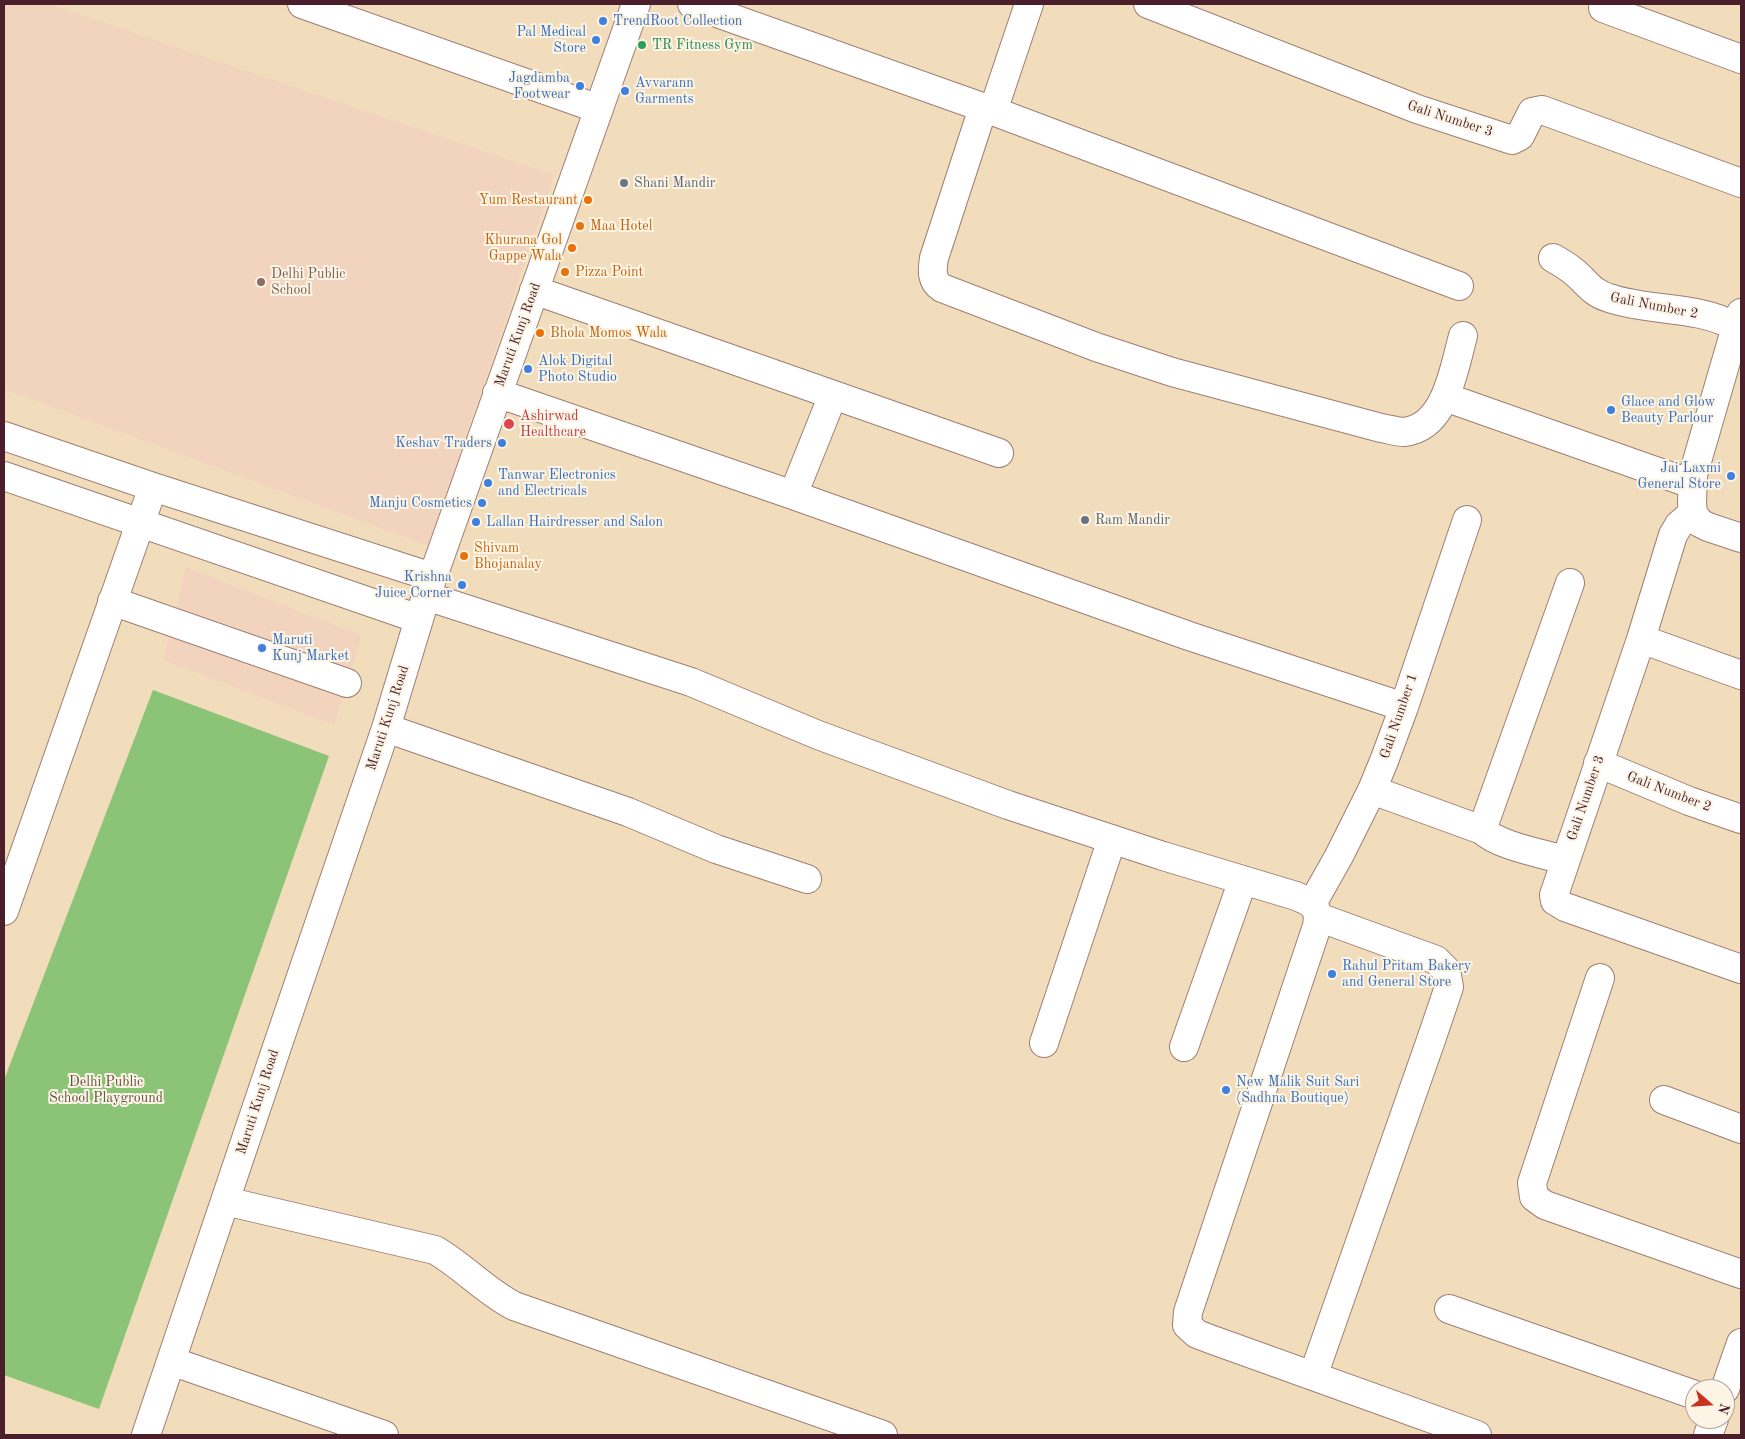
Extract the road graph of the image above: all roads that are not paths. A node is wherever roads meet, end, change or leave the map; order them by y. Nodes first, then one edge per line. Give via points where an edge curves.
1 (302, 4) edge
2 (636, 4) edge
3 (692, 4) edge
4 (1029, 4) edge
5 (1148, 4) edge
6 (1603, 8) dead end
7 (1741, 59) edge
8 (600, 109) junction
9 (988, 110) junction
10 (1741, 183) edge
11 (1553, 258) dead end
12 (1459, 286) dead end
13 (534, 290) junction
14 (1738, 320) edge
15 (1464, 336) dead end
16 (497, 393) junction
17 (832, 395) junction
18 (1445, 397) junction
19 (4, 436) edge
20 (999, 453) dead end
21 (4, 476) edge
22 (1692, 484) junction
23 (153, 487) junction
24 (794, 495) junction
25 (1693, 513) junction
26 (1466, 520) dead end
27 (140, 523) junction
28 (1741, 538) edge
29 (1570, 583) dead end
30 (425, 597) junction
31 (112, 601) junction
32 (1641, 640) junction
33 (1741, 675) edge
34 (346, 683) dead end
35 (1404, 707) junction
36 (386, 728) junction
37 (1598, 763) junction
38 (1372, 790) junction
39 (1741, 819) edge
40 (1482, 830) junction
41 (1112, 839) junction
42 (1564, 860) junction
43 (807, 879) dead end
44 (1243, 880) junction
45 (4, 911) edge
46 (1315, 911) junction
47 (1741, 969) edge
48 (1600, 978) dead end
49 (1044, 1043) dead end
50 (1184, 1047) dead end
51 (1664, 1100) dead end
52 (1741, 1129) edge
53 (225, 1201) junction
54 (1741, 1274) edge
55 (1448, 1309) dead end
56 (1741, 1343) edge
57 (171, 1361) junction
58 (1313, 1376) junction
59 (1733, 1379) edge
60 (1685, 1392) edge
61 (1447, 1430) edge
62 (146, 1435) edge
63 (384, 1435) edge
64 (883, 1435) edge
65 (1477, 1435) edge

1 - 8 street
2 - 8 street, Maruti Kunj Road
3 - 9 street
4 - 9 street
5 - 10 street, Gali Number 3 via 1417,109 1512,140 1520,136 1532,112 1542,110
6 - 7 street
8 - 13 street, Maruti Kunj Road
9 - 12 street
9 - 18 street via 934,258 935,284 1096,348 1381,428 1403,432 1416,429 1428,422
11 - 14 street, Gali Number 2 via 1573,271 1589,288 1610,299 1722,320
13 - 16 street, Maruti Kunj Road
13 - 17 street
14 - 22 street
15 - 18 street
16 - 24 street
16 - 30 street, Maruti Kunj Road
17 - 20 street
17 - 24 street
18 - 22 street
19 - 23 street
21 - 27 street
22 - 25 street
23 - 27 street
23 - 30 street
24 - 35 street via 1198,639
25 - 28 street via 1700,523
25 - 32 street, Gali Number 3 via 1678,525 1673,535
26 - 35 street, Gali Number 1
27 - 30 street
27 - 31 street
29 - 40 street
30 - 36 street, Maruti Kunj Road
30 - 41 street via 691,682 818,735 1008,805
31 - 34 street
31 - 45 street
32 - 33 street
32 - 37 street, Gali Number 3
35 - 38 street, Gali Number 1
36 - 43 street via 628,812 732,855
36 - 53 street, Maruti Kunj Road
37 - 39 street, Gali Number 2
37 - 42 street, Gali Number 3
38 - 40 street
38 - 46 street, Gali Number 1
40 - 42 street via 1490,837
41 - 44 street
41 - 49 street
42 - 47 street, Gali Number 3 via 1555,901
44 - 46 street via 1296,896
44 - 50 street
46 - 58 street, Gali Number 1 via 1317,926 1186,1319 1187,1325 1197,1334
46 - 58 street via 1436,960 1446,970 1449,987
48 - 54 street via 1532,1183 1534,1197 1544,1205
51 - 52 street
53 - 57 street, Maruti Kunj Road
53 - 64 street via 435,1250 491,1293 514,1306
55 - 60 street
56 - 59 street
57 - 62 street, Maruti Kunj Road
57 - 63 street
58 - 61 street
61 - 65 street

